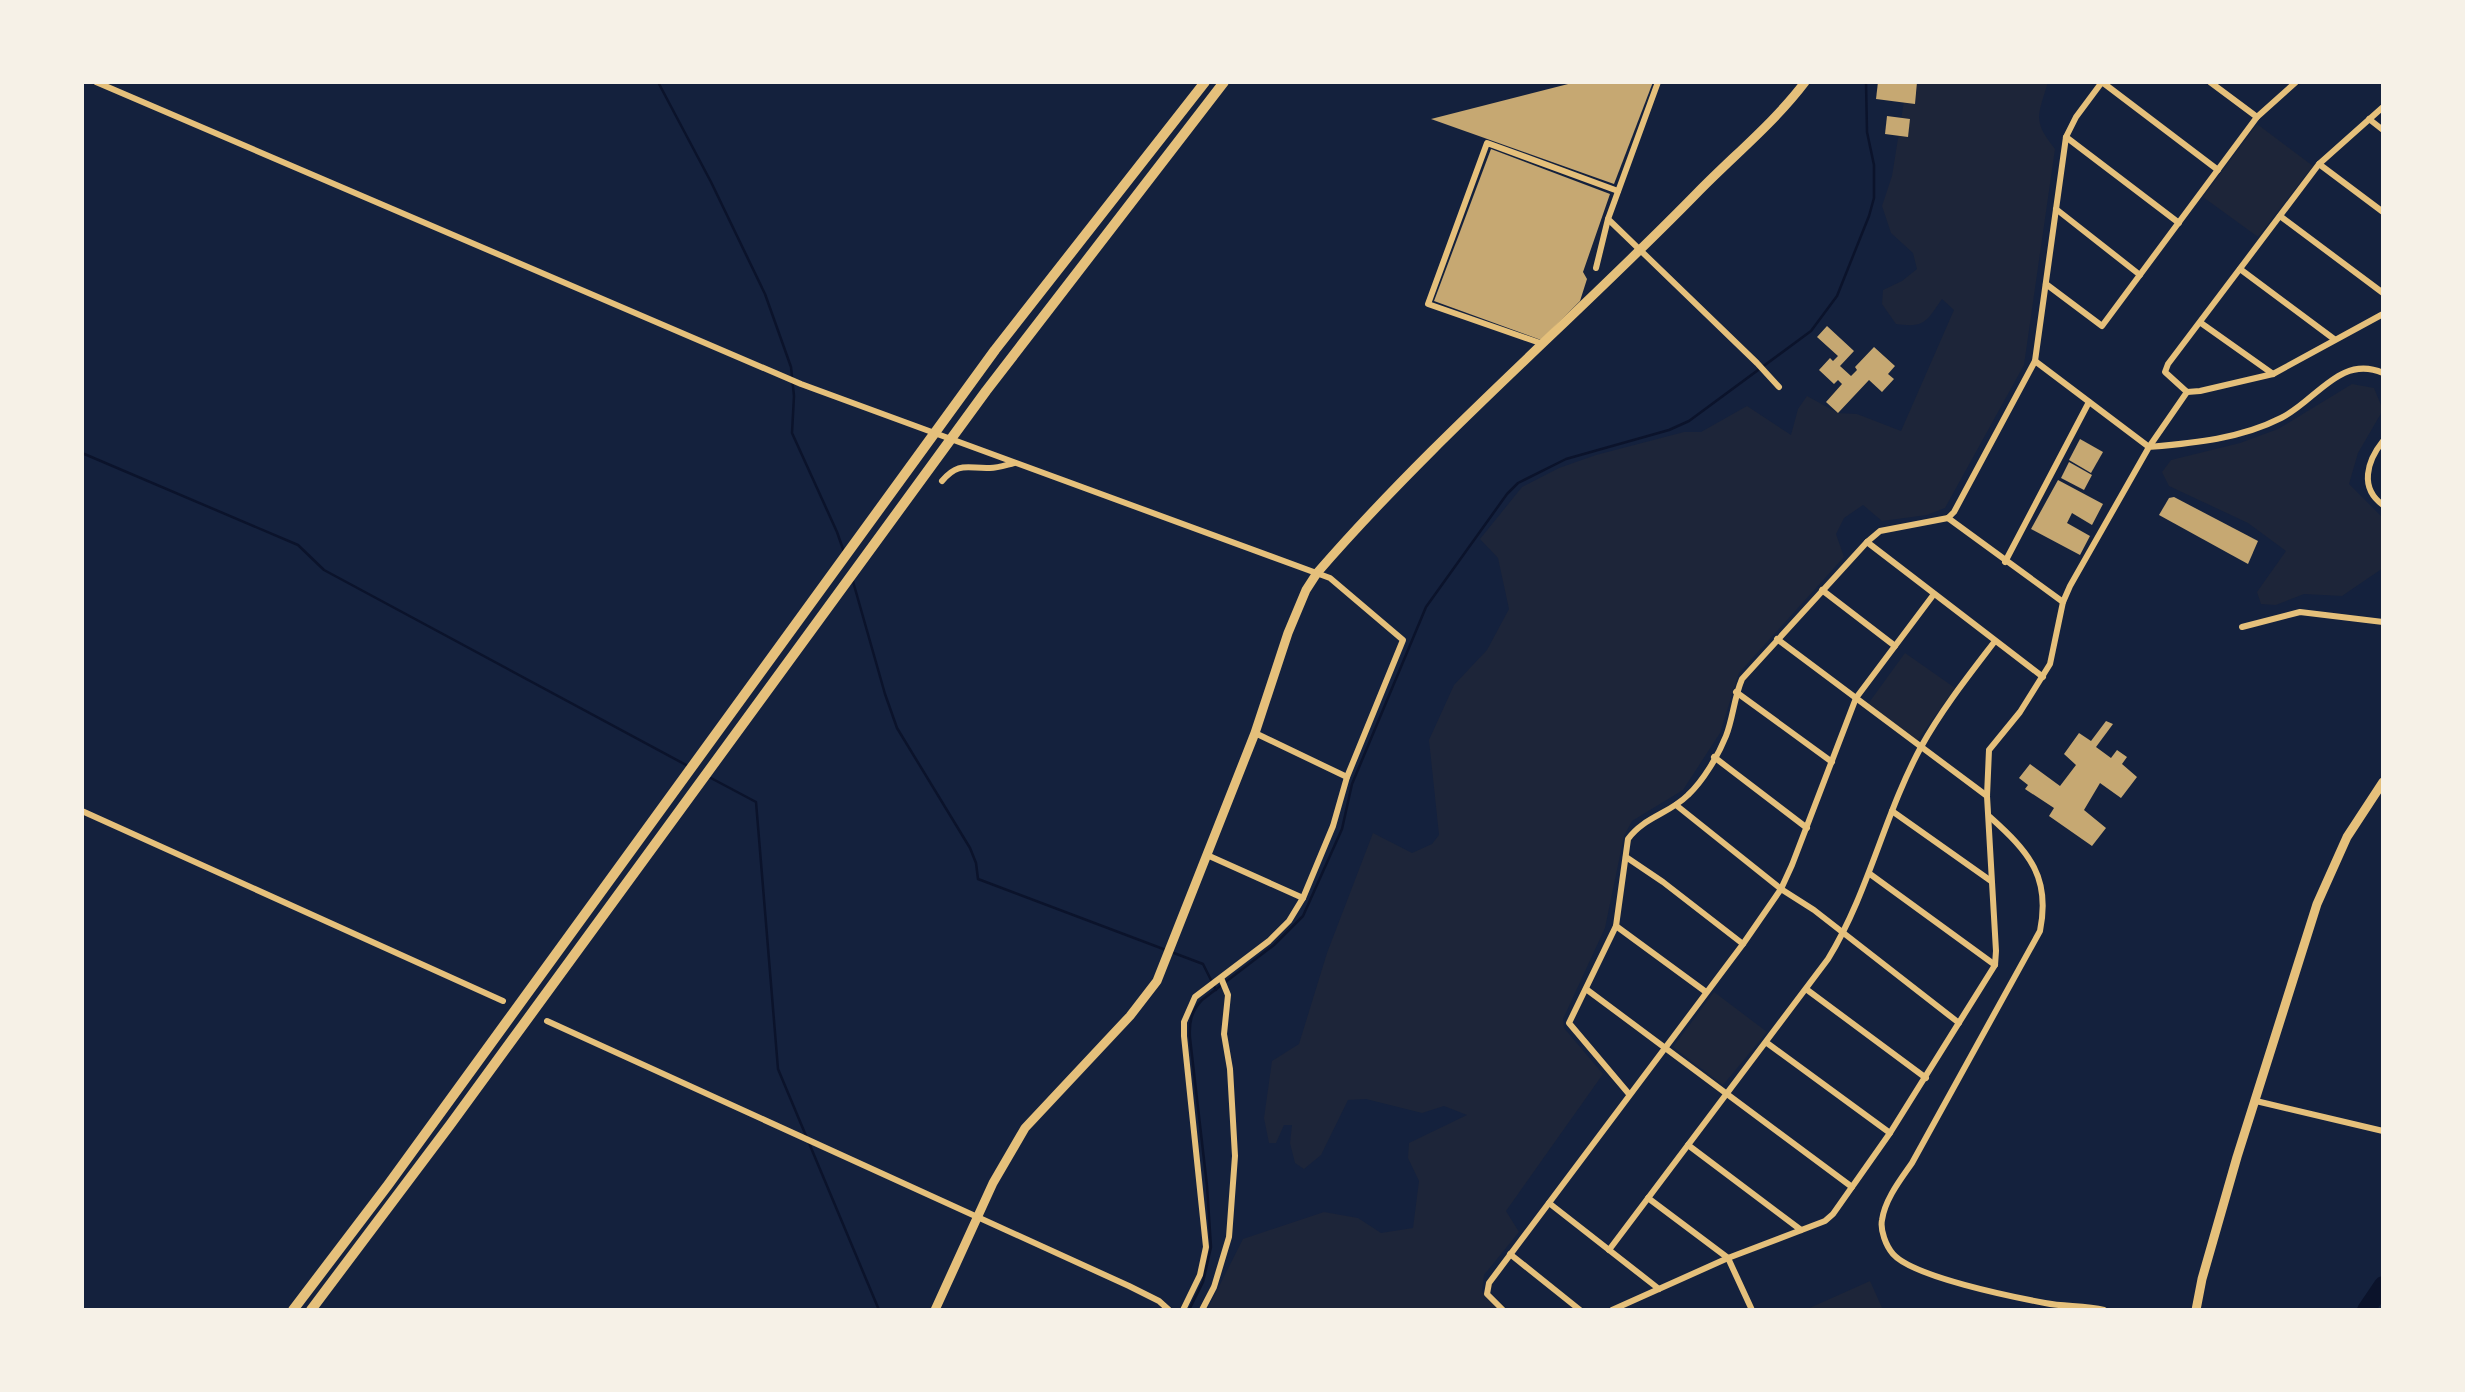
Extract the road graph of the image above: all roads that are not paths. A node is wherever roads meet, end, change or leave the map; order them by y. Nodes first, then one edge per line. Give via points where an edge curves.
1 (96, 82) edge
2 (1205, 82) edge
3 (1224, 82) edge
4 (1658, 82) edge
5 (1805, 82) edge
6 (2210, 82) edge
7 (2296, 82) edge
8 (2383, 107) edge
9 (2257, 117) junction
10 (2369, 119) junction
11 (2383, 130) edge
12 (2066, 137) junction
13 (2319, 164) junction
14 (2218, 170) junction
15 (1618, 191) junction
16 (2056, 209) junction
17 (2383, 212) edge
18 (2280, 216) junction
19 (1608, 219) junction
20 (2179, 223) junction
21 (1640, 251) junction
22 (1596, 268) dead end
23 (2240, 269) junction
24 (2140, 275) junction
25 (2046, 284) junction
26 (2383, 293) edge
27 (2383, 314) edge
28 (2201, 323) junction
29 (2333, 339) junction
30 (1544, 344) junction
31 (2035, 360) junction
32 (2383, 373) edge
33 (2273, 374) junction
34 (1779, 387) dead end
35 (2187, 392) junction
36 (2090, 402) junction
37 (935, 433) junction
38 (951, 439) junction
39 (2383, 441) edge
40 (2149, 447) junction
41 (1016, 463) junction
42 (942, 481) dead end
43 (2383, 505) edge
44 (1948, 518) junction
45 (1867, 542) junction
46 (2005, 562) junction
47 (1317, 573) junction
48 (1822, 590) junction
49 (1934, 594) junction
50 (2063, 602) junction
51 (2383, 622) edge
52 (2242, 627) dead end
53 (1777, 639) junction
54 (1996, 641) junction
55 (1895, 646) junction
56 (2043, 677) junction
57 (1736, 692) junction
58 (1856, 698) junction
59 (1255, 733) junction
60 (1921, 747) junction
61 (1714, 757) junction
62 (1832, 762) junction
63 (1347, 777) junction
64 (2383, 782) edge
65 (1987, 796) junction
66 (1676, 805) junction
67 (82, 811) edge
68 (1892, 811) junction
69 (1990, 817) junction
70 (1807, 828) junction
71 (1207, 855) junction
72 (1626, 857) junction
73 (1870, 874) junction
74 (1991, 881) junction
75 (1781, 889) junction
76 (1303, 898) junction
77 (1616, 926) junction
78 (1844, 933) junction
79 (1743, 944) junction
80 (1995, 965) junction
81 (1221, 978) junction
82 (1586, 989) junction
83 (1806, 989) junction
84 (1706, 992) junction
85 (503, 1000) dead end
86 (547, 1021) dead end
87 (1959, 1023) junction
88 (1767, 1043) junction
89 (1665, 1046) junction
90 (1926, 1078) junction
91 (1629, 1094) junction
92 (1726, 1094) junction
93 (2256, 1101) junction
94 (2383, 1131) edge
95 (1890, 1133) junction
96 (1688, 1145) junction
97 (1853, 1188) junction
98 (1648, 1198) junction
99 (1549, 1203) junction
100 (978, 1217) junction
101 (1801, 1230) junction
102 (1609, 1250) junction
103 (1510, 1254) junction
104 (1727, 1258) junction
105 (1659, 1289) junction
106 (293, 1310) edge
107 (311, 1310) edge
108 (935, 1310) edge
109 (1169, 1310) edge
110 (1183, 1310) edge
111 (1202, 1310) edge
112 (1503, 1310) edge
113 (1580, 1310) edge
114 (1612, 1310) edge
115 (1752, 1310) edge
116 (2104, 1310) edge
117 (2196, 1310) edge

1 - 37 street via 801,384
2 - 37 highway
3 - 38 highway
4 - 15 street
5 - 21 main road
6 - 9 street
7 - 9 street
8 - 10 street
9 - 14 street
10 - 11 street
10 - 13 street
12 - 14 street via 2102,82
12 - 16 street
12 - 20 street
13 - 17 street
13 - 18 street
14 - 20 street
15 - 19 street
15 - 30 street via 1487,143 1428,304
16 - 24 street
16 - 25 street
18 - 23 street
18 - 26 street
19 - 21 street
19 - 22 street
20 - 24 street
21 - 30 main road
21 - 34 street
23 - 28 street
23 - 29 street
24 - 25 street via 2102,326
25 - 31 street
27 - 29 street
28 - 33 street
28 - 35 street via 2165,372
29 - 33 street
30 - 47 main road via 1426,456
31 - 36 street
31 - 44 street
32 - 40 street via 2370,368 2346,370 2292,412 2267,425 2224,438
33 - 35 street
35 - 40 street
36 - 40 street
36 - 46 street
37 - 38 street
37 - 106 highway
38 - 41 street
38 - 107 highway
39 - 43 street via 2367,474 2374,498
40 - 50 street
41 - 42 street via 965,466
41 - 47 street
44 - 45 street via 1880,531
44 - 46 street
45 - 48 street
45 - 49 street
46 - 50 street
47 - 59 main road via 1289,633
47 - 63 street via 1342,587 1402,640
48 - 53 street
48 - 55 street
49 - 54 street
49 - 55 street
50 - 56 street
51 - 52 street via 2300,612
53 - 57 street
53 - 58 street
54 - 56 street
54 - 60 street
55 - 58 street
56 - 65 street via 1989,750
57 - 61 street via 1726,736
57 - 62 street
58 - 60 street
58 - 62 street
59 - 63 street
59 - 71 main road
60 - 65 street
60 - 68 street
61 - 66 street via 1690,794
61 - 70 street
62 - 70 street
63 - 76 street via 1334,826
64 - 93 main road via 2347,837 2317,904
65 - 69 street
66 - 72 street via 1636,829
66 - 75 street
67 - 85 street
68 - 73 street
68 - 74 street
69 - 74 street
69 - 116 street via 2034,866 2044,896 2040,932 1898,1184 1881,1221 1884,1237 1900,1260 1931,1275 2045,1303
70 - 75 street
71 - 76 street
71 - 100 main road via 1157,981 1025,1128
72 - 77 street
72 - 79 street
73 - 78 street
73 - 80 street
74 - 80 street
75 - 78 street
75 - 79 street
76 - 81 street via 1269,941
77 - 82 street
77 - 84 street
78 - 83 street
78 - 87 street
79 - 84 street
80 - 87 street
81 - 110 street via 1195,997 1184,1022 1206,1247 1200,1275
81 - 111 street via 1228,995 1224,1034 1235,1156 1229,1237
82 - 89 street
82 - 91 street via 1569,1023
83 - 88 street
83 - 90 street
84 - 89 street
86 - 100 street
87 - 90 street
88 - 92 street
88 - 95 street
89 - 91 street
89 - 92 street
90 - 95 street
91 - 99 street
92 - 96 street
92 - 97 street
93 - 94 street
93 - 117 main road via 2215,1231
95 - 97 street
96 - 98 street
96 - 101 street
97 - 101 street via 1825,1221
98 - 102 street
98 - 104 street
99 - 102 street
99 - 103 street
100 - 108 main road
100 - 109 street via 1159,1301
101 - 104 street
102 - 105 street
103 - 112 street via 1489,1283 1487,1294
103 - 113 street
104 - 105 street
104 - 115 street
105 - 114 street

